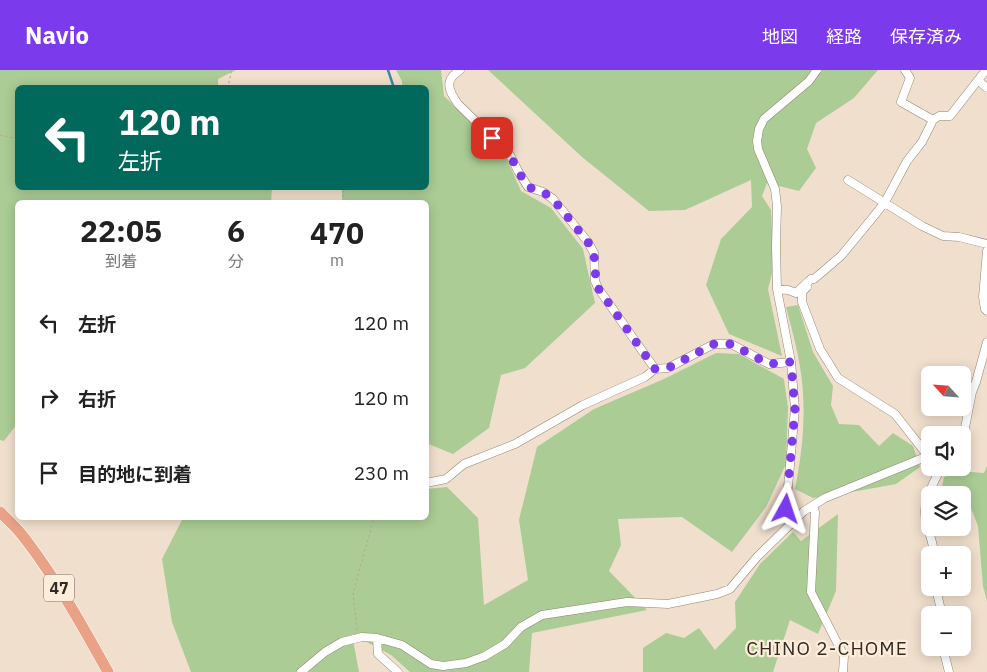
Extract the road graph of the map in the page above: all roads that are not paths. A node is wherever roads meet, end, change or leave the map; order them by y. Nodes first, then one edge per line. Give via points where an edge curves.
1 (460, 70) edge
2 (817, 70) edge
3 (905, 70) edge
4 (985, 70) edge
5 (912, 74) edge
6 (978, 80) junction
7 (987, 88) edge
8 (933, 120) junction
9 (848, 180) dead end
10 (885, 202) junction
11 (987, 244) edge
12 (987, 251) edge
13 (814, 279) junction
14 (777, 289) junction
15 (987, 311) edge
16 (987, 342) edge
17 (791, 362) junction
18 (655, 369) junction
19 (965, 426) edge
20 (921, 447) edge
21 (921, 459) edge
22 (937, 476) edge
23 (429, 482) edge
24 (813, 506) junction
25 (0, 512) edge
26 (792, 523) junction
27 (934, 546) edge
28 (377, 638) junction
29 (945, 656) edge
30 (108, 672) edge
31 (301, 672) edge
32 (398, 672) edge
33 (843, 672) edge
34 (949, 672) edge

1 - 18 street via 452,75 448,84 451,94 510,155 528,187 553,199 588,242 594,254 598,288
2 - 14 street via 809,81 772,110 759,129 758,150 775,189 777,206
3 - 5 street
4 - 6 street
5 - 8 street via 901,102
6 - 7 street
6 - 8 street via 950,116 939,116
8 - 10 street
9 - 10 street
10 - 11 street via 943,236
10 - 13 street via 842,256
12 - 15 street via 983,297
13 - 14 street via 796,293
13 - 20 street via 802,292 802,302 820,349 838,378 895,414
14 - 17 street
16 - 19 street
17 - 18 street via 769,364 731,344 714,344 668,368
17 - 26 street via 795,410 786,509
18 - 23 street via 514,444 464,464 446,479
21 - 24 street via 825,498
22 - 27 street via 925,512
24 - 26 street
24 - 33 street via 811,592 844,656
25 - 30 main road, 47 via 25,539 51,576
26 - 28 street via 730,589 717,594 668,604 627,602 542,615 521,627 506,644 485,656 443,666 431,664 402,645
28 - 31 street via 362,637 342,642
28 - 32 street via 378,654
29 - 34 street

